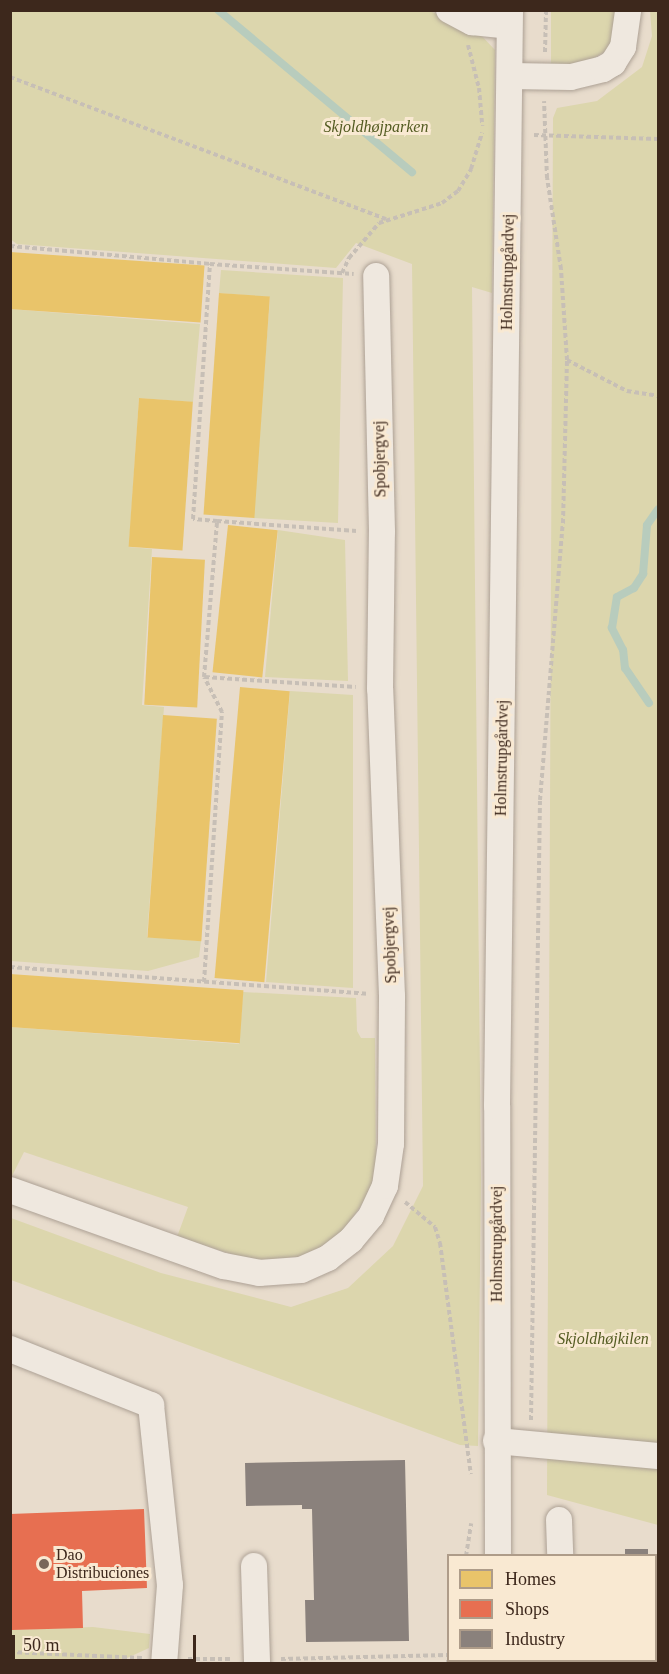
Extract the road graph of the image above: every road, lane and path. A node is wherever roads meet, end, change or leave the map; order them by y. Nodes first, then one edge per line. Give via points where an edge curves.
1 (449, 10) edge
2 (628, 10) edge
3 (509, 18) edge
4 (472, 22) junction
5 (510, 76) junction
6 (10, 77) edge
7 (482, 132) junction
8 (510, 135) junction
9 (543, 135) junction
10 (658, 139) edge
11 (386, 219) junction
12 (10, 246) edge
13 (210, 264) junction
14 (342, 273) junction
15 (376, 276) joint
16 (567, 360) junction
17 (658, 396) edge
18 (217, 521) junction
19 (382, 532) junction
20 (204, 677) junction
21 (380, 689) junction
22 (10, 967) edge
23 (204, 982) junction
24 (392, 996) junction
25 (385, 1186) junction
26 (10, 1190) edge
27 (10, 1349) edge
28 (496, 1441) junction
29 (530, 1443) junction
30 (658, 1456) edge
31 (471, 1477) dead end
32 (472, 1519) dead end
33 (559, 1520) dead end
34 (466, 1554) edge
35 (498, 1554) edge
36 (560, 1554) edge
37 (254, 1566) dead end
38 (164, 1664) edge
39 (257, 1664) edge

1 - 4 street, Holmstrupgårdvej
2 - 5 street via 623,46 613,63 603,69 570,77
3 - 4 street, Holmstrupgårdvej
3 - 5 street, Holmstrupgårdvej
4 - 7 path via 468,42 479,88
5 - 8 street, Holmstrupgårdvej
6 - 11 path
7 - 8 path
7 - 11 path via 471,169 458,190 423,211
8 - 9 path
8 - 28 street, Holmstrupgårdvej
9 - 10 path
9 - 16 path via 561,269
11 - 14 path via 349,258
12 - 13 path
13 - 14 path
13 - 18 path via 193,519
14 - 15 path
15 - 19 street, Spobjergvej
16 - 17 path via 627,391
16 - 29 path via 563,523 540,800
18 - 19 path
18 - 20 path
19 - 21 street, Spobjergvej
20 - 21 path
20 - 23 path via 222,712
21 - 24 street, Spobjergvej
22 - 23 path
23 - 24 path
24 - 25 street, Spobjergvej via 391,1144
25 - 26 street, Spobjergvej via 371,1216 351,1240 328,1258 301,1270 259,1273 225,1266
25 - 31 path via 435,1227 440,1243
27 - 38 street via 151,1406 170,1585
28 - 29 street
28 - 35 street, Holmstrupgårdvej
29 - 30 street
32 - 34 path
33 - 36 street
37 - 39 street

